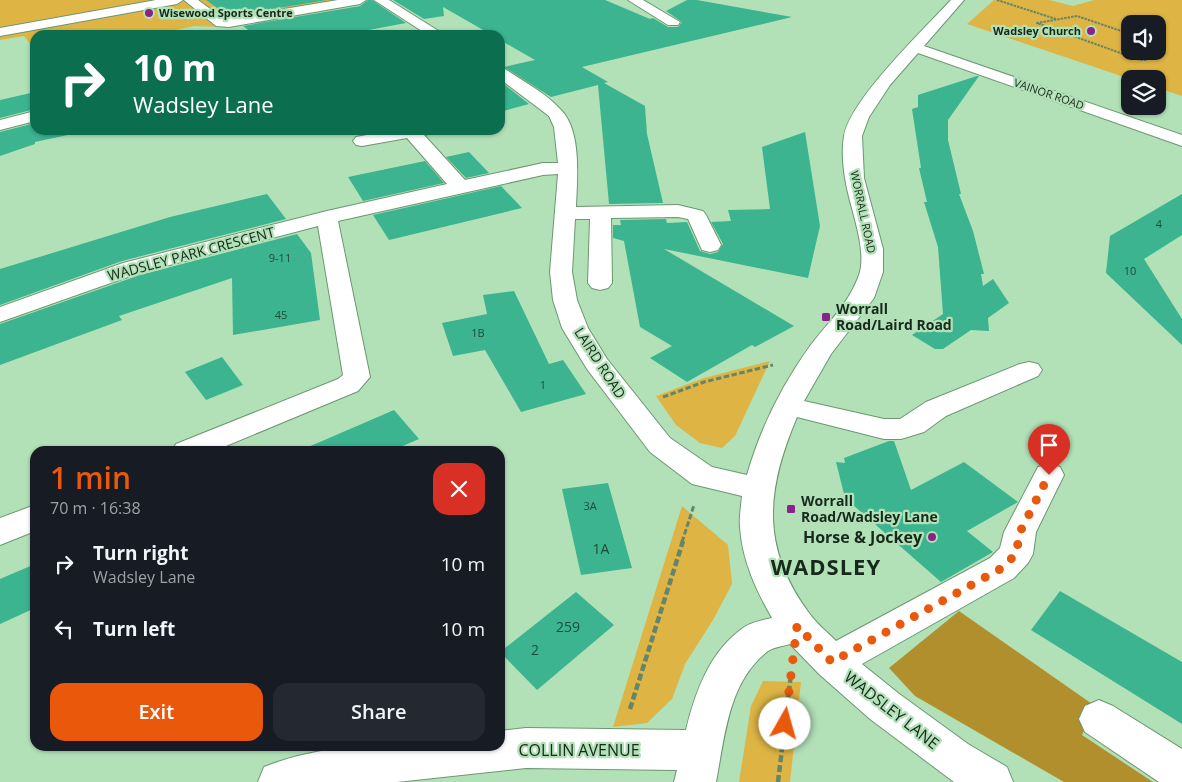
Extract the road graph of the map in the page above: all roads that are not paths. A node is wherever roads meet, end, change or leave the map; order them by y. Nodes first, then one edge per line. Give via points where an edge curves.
1 (177, 0) edge
2 (190, 0) edge
3 (360, 0) edge
4 (380, 0) edge
5 (634, 0) edge
6 (953, 1) edge
7 (150, 5) junction
8 (163, 16) dead end
9 (673, 22) dead end
10 (430, 30) edge
11 (0, 32) edge
12 (916, 48) junction
13 (505, 76) edge
14 (30, 117) edge
15 (0, 125) edge
16 (401, 135) edge
17 (420, 135) edge
18 (1182, 141) edge
19 (362, 142) dead end
20 (568, 168) junction
21 (460, 187) junction
22 (600, 212) junction
23 (564, 213) junction
24 (327, 218) junction
25 (710, 245) dead end
26 (600, 283) dead end
27 (0, 315) edge
28 (1030, 370) dead end
29 (788, 406) junction
30 (199, 446) edge
31 (1049, 475) dead end
32 (758, 489) junction
33 (30, 519) edge
34 (0, 532) edge
35 (797, 626) junction
36 (832, 662) junction
37 (1099, 718) dead end
38 (505, 750) edge
39 (498, 751) edge
40 (698, 766) edge
41 (1182, 773) edge
42 (279, 782) edge
43 (992, 782) edge

1 - 7 street
2 - 3 street via 221,23 229,24
4 - 10 street
5 - 9 street
6 - 12 street, WORRALL ROAD
7 - 8 street
7 - 11 street
12 - 18 street, VAINOR ROAD
12 - 29 street, WORRALL ROAD via 870,101 853,136 854,178 872,249 872,272 862,298 820,351
13 - 20 street, LAIRD ROAD via 556,114 563,127
14 - 15 street
16 - 19 street
17 - 21 street
20 - 21 street, WADSLEY PARK CRESCENT via 543,169
20 - 23 street, LAIRD ROAD
21 - 24 street, WADSLEY PARK CRESCENT
22 - 23 street
22 - 25 street via 688,213 696,216
22 - 26 street
23 - 32 street, LAIRD ROAD via 561,272 565,300 575,328 596,363 660,446 703,476
24 - 27 street, WADSLEY PARK CRESCENT via 130,268
24 - 30 street via 356,377 348,385
28 - 29 street via 936,409 914,425 901,429 884,429
29 - 32 street, WORRALL ROAD via 770,446
31 - 36 street via 1020,532 1016,554 1002,568
32 - 35 street, WADSLEY LANE via 756,527 762,560 776,593
33 - 34 street
35 - 36 street, WADSLEY LANE
35 - 40 street via 757,638 730,665 713,700
36 - 43 street, WADSLEY LANE via 953,758
37 - 41 street
38 - 40 street, COLLIN AVENUE via 617,750
39 - 42 street, COLLIN AVENUE via 337,768

